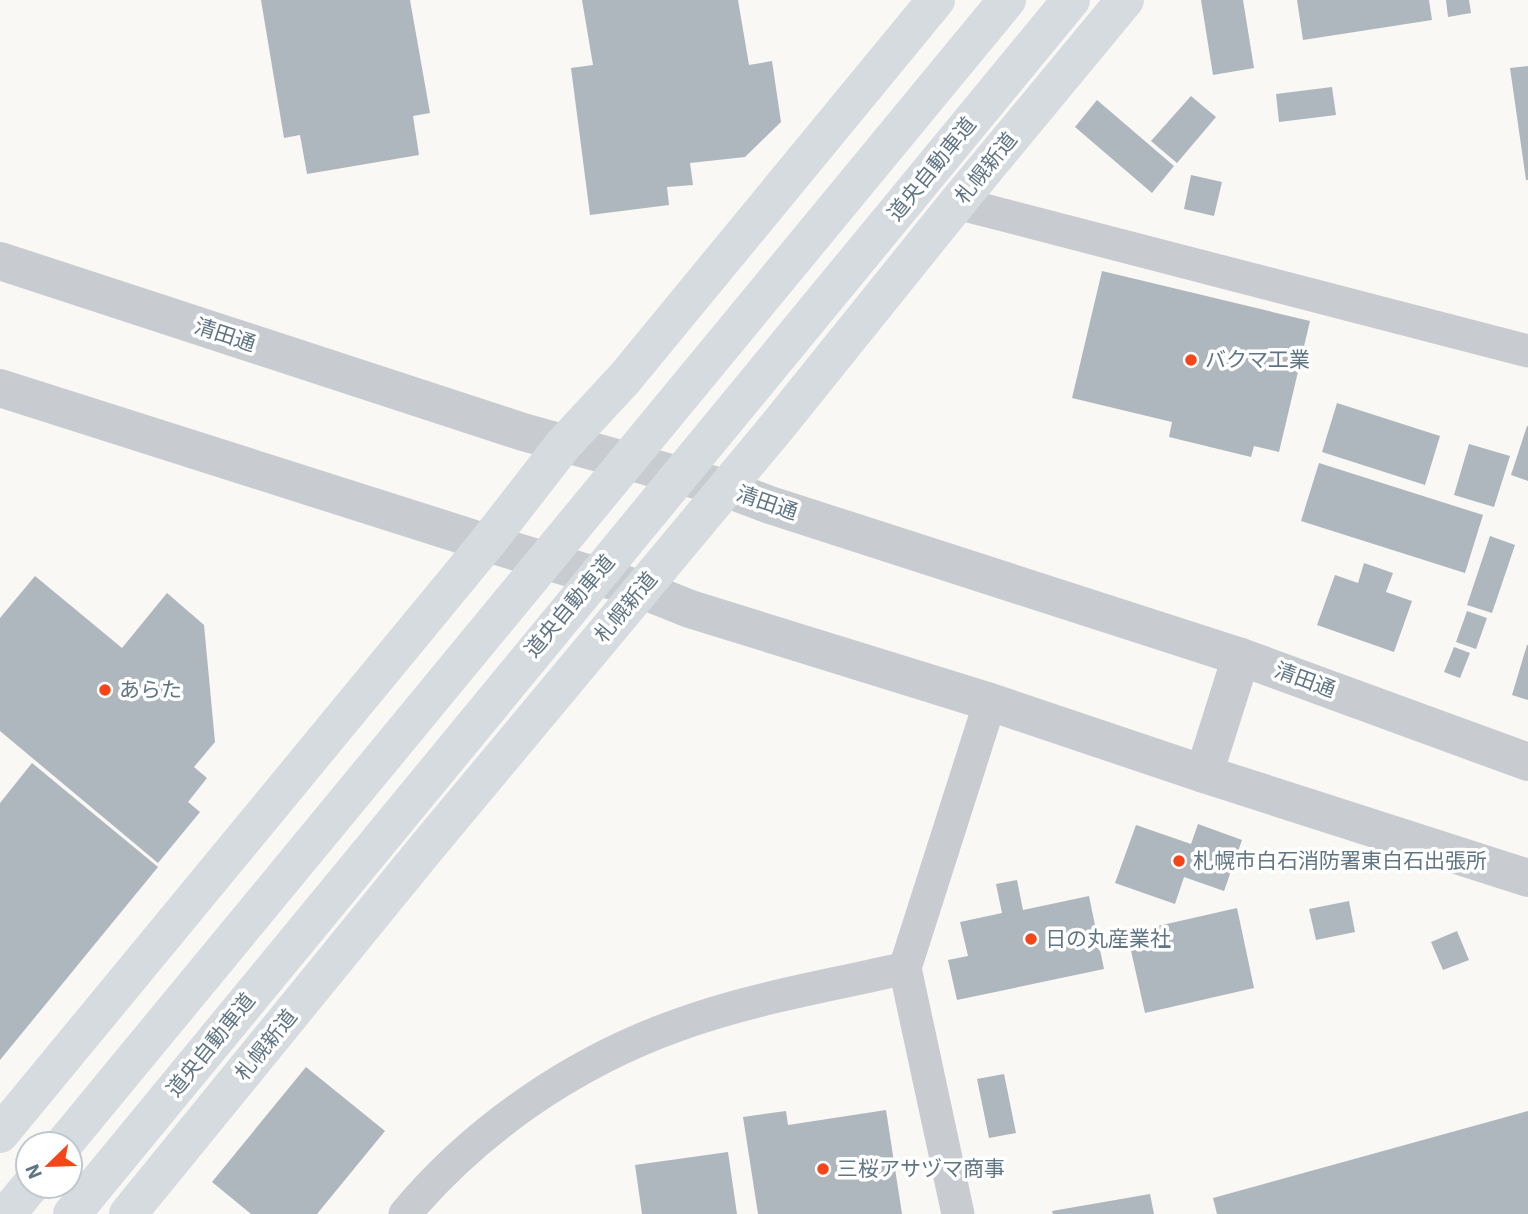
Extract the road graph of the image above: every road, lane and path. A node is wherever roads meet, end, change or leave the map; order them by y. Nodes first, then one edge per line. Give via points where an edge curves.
1 (936, 0) edge
2 (1007, 0) edge
3 (1071, 0) edge
4 (1125, 0) edge
5 (957, 204) junction
6 (0, 261) edge
7 (1528, 351) edge
8 (0, 387) edge
9 (564, 445) junction
10 (725, 488) junction
11 (487, 543) junction
12 (640, 589) junction
13 (1241, 657) junction
14 (990, 702) junction
15 (1528, 762) edge
16 (1204, 774) junction
17 (1528, 878) edge
18 (905, 968) junction
19 (76, 1130) edge
20 (0, 1134) edge
21 (18, 1200) edge
22 (143, 1209) edge
23 (6, 1214) edge
24 (72, 1214) edge
25 (405, 1214) edge
26 (958, 1214) edge

1 - 9 highway via 625,378
2 - 19 highway
3 - 24 highway, 道央自動車道
4 - 5 highway, 札幌新道
5 - 7 street
5 - 10 highway, 札幌新道
6 - 9 street, 清田通
8 - 11 street
9 - 10 street, 清田通
9 - 11 highway
10 - 12 highway, 札幌新道
10 - 13 street, 清田通
11 - 12 street
11 - 20 highway
12 - 14 street via 690,609
12 - 22 highway, 札幌新道
13 - 15 street, 清田通
13 - 16 street
14 - 16 street
14 - 18 street
16 - 17 street
18 - 25 street via 728,1009 621,1048 521,1108 475,1143
18 - 26 street
21 - 23 highway

